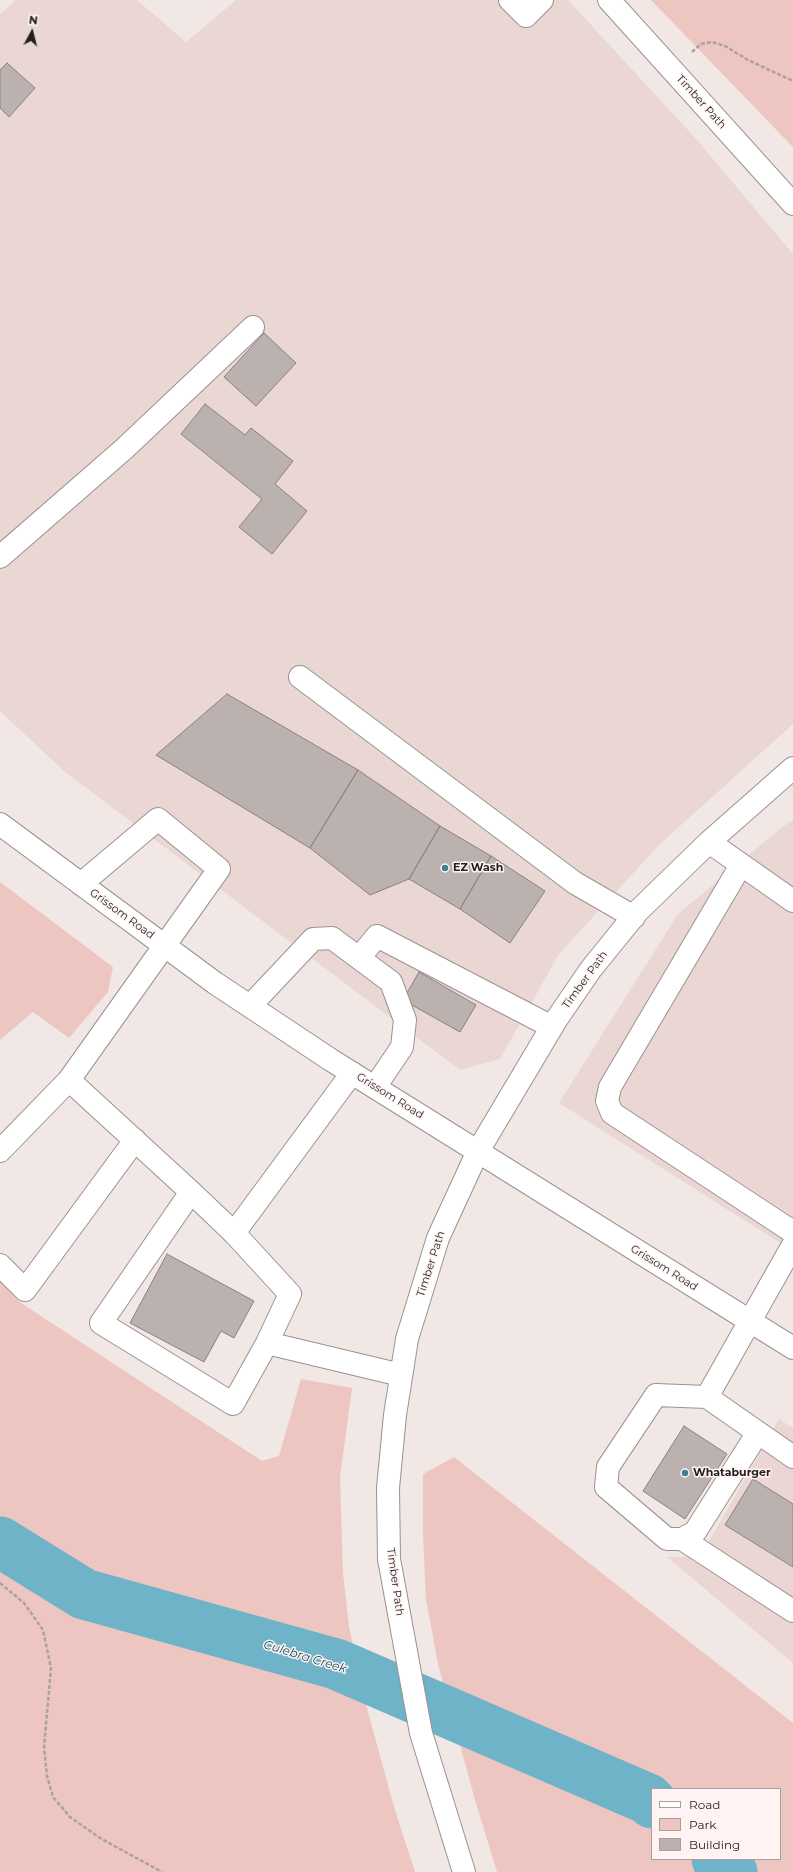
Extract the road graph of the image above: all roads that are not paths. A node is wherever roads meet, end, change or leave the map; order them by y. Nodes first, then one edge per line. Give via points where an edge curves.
1 (510, 0) edge
2 (542, 0) edge
3 (609, 0) edge
4 (793, 204) edge
5 (253, 327) dead end
6 (0, 557) edge
7 (300, 677) dead end
8 (793, 768) edge
9 (0, 824) edge
10 (709, 842) junction
11 (741, 865) junction
12 (81, 884) junction
13 (793, 901) edge
14 (634, 917) junction
15 (164, 945) junction
16 (359, 958) junction
17 (250, 1006) junction
18 (552, 1027) junction
19 (352, 1073) junction
20 (69, 1080) junction
21 (375, 1087) junction
22 (135, 1140) junction
23 (0, 1151) edge
24 (478, 1151) junction
25 (191, 1192) junction
26 (793, 1232) edge
27 (234, 1233) junction
28 (793, 1246) edge
29 (0, 1265) edge
30 (748, 1321) junction
31 (267, 1344) junction
32 (793, 1348) edge
33 (401, 1375) junction
34 (707, 1396) junction
35 (757, 1434) junction
36 (793, 1458) edge
37 (682, 1539) junction
38 (793, 1611) edge
39 (464, 1872) edge

1 - 2 street via 526,16
3 - 4 street, Timber Path
5 - 6 street via 124,449
7 - 14 street via 575,882
8 - 10 street, Timber Path
9 - 12 street, Grissom Road
10 - 11 street
10 - 14 street, Timber Path
11 - 13 street
11 - 26 street via 610,1087 607,1101 612,1113
12 - 15 street, Grissom Road
12 - 15 street via 158,819 219,869
14 - 18 street, Timber Path via 592,969
15 - 17 street, Grissom Road
15 - 20 street
16 - 17 street via 332,938 313,939
16 - 18 street via 377,936
16 - 21 street via 391,982 405,1020 402,1047
17 - 19 street, Grissom Road
18 - 24 street, Timber Path
19 - 21 street, Grissom Road
19 - 27 street
20 - 22 street
20 - 23 street
21 - 24 street, Grissom Road
22 - 25 street
22 - 29 street via 24,1290
24 - 30 street, Grissom Road
24 - 33 street, Timber Path via 438,1238 407,1339
25 - 27 street
25 - 31 street via 101,1323 233,1404
27 - 31 street via 290,1294
28 - 30 street
30 - 32 street, Grissom Road
30 - 34 street
31 - 33 street
33 - 39 street, Timber Path via 388,1488 389,1559 421,1733
34 - 35 street
34 - 37 street via 656,1395 608,1467 606,1487 667,1539
35 - 36 street
35 - 37 street via 695,1532
37 - 38 street

